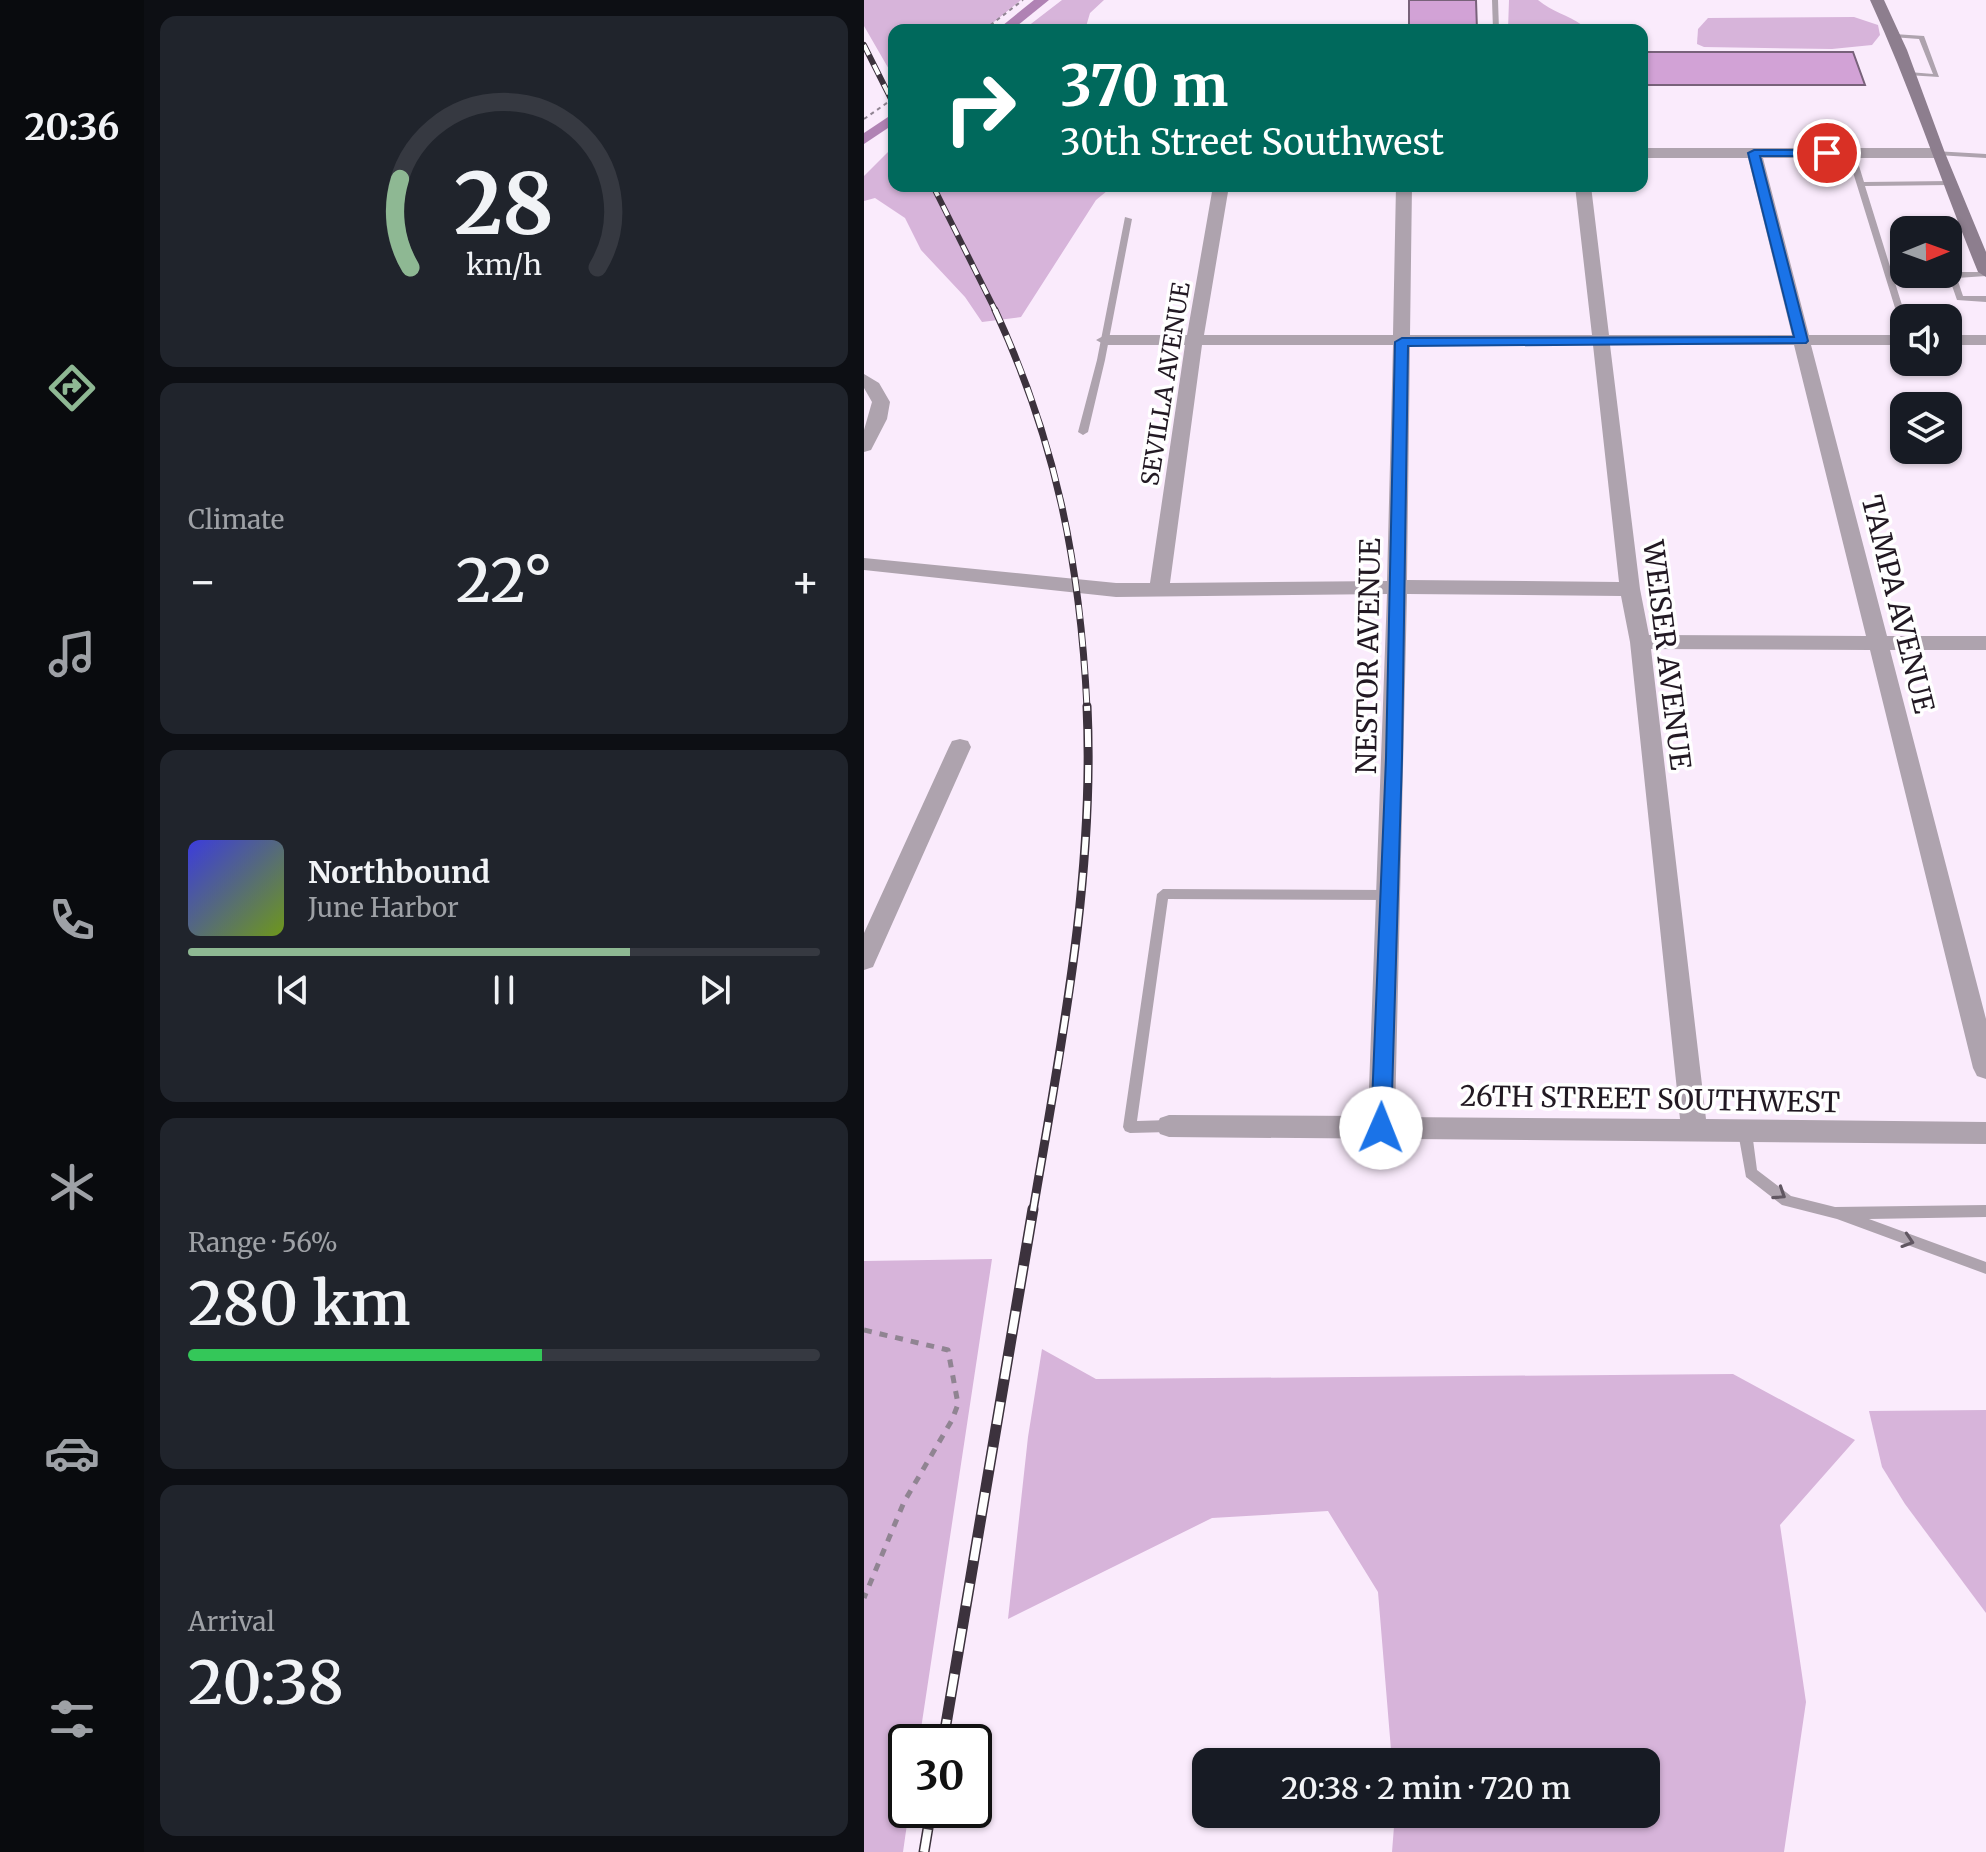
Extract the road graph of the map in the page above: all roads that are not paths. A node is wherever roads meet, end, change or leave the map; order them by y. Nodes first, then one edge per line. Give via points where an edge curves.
1 (1495, 0) edge
2 (1877, 0) edge
3 (1496, 24) edge
4 (1894, 36) junction
5 (1909, 74) junction
6 (1648, 153) edge
7 (1754, 153) junction
8 (1851, 153) junction
9 (1937, 153) junction
10 (1986, 156) edge
11 (1950, 183) junction
12 (1861, 184) junction
13 (1220, 192) edge
14 (1404, 192) edge
15 (1584, 192) edge
16 (1128, 219) dead end
17 (1986, 273) edge
18 (1986, 299) edge
19 (1898, 304) edge
20 (1105, 340) junction
21 (1890, 340) edge
22 (1962, 340) edge
23 (1986, 340) edge
24 (1600, 341) junction
25 (1801, 341) junction
26 (1194, 342) junction
27 (1402, 342) junction
28 (864, 379) edge
29 (1083, 432) dead end
30 (864, 446) edge
31 (864, 564) edge
32 (1397, 587) junction
33 (1159, 589) junction
34 (1630, 589) junction
35 (1640, 642) junction
36 (1880, 643) junction
37 (1986, 643) edge
38 (960, 747) dead end
39 (1390, 895) junction
40 (864, 960) edge
41 (1986, 1068) edge
42 (1169, 1126) joint
43 (1381, 1128) junction
44 (1694, 1131) junction
45 (1745, 1132) junction
46 (1986, 1133) edge
47 (1986, 1211) edge
48 (1835, 1213) junction
49 (1986, 1268) edge

1 - 3 lane
2 - 4 main road
4 - 5 main road
4 - 5 lane via 1922,37 1937,76
5 - 9 main road
6 - 7 street
7 - 8 street
7 - 25 street, TAMPA AVENUE
8 - 9 street
8 - 12 lane
9 - 10 lane
9 - 11 main road
11 - 12 lane
11 - 17 main road
12 - 19 lane
13 - 26 street, SEVILLA AVENUE
14 - 27 street, NESTOR AVENUE
15 - 24 street, WEISER AVENUE
16 - 20 lane
17 - 18 lane via 1953,277 1960,298
20 - 26 street
20 - 29 lane
21 - 25 street
22 - 23 street
24 - 25 street
24 - 27 street
24 - 34 street, WEISER AVENUE
25 - 36 street, TAMPA AVENUE
26 - 27 street
26 - 33 street, SEVILLA AVENUE
27 - 32 street, NESTOR AVENUE
28 - 30 street via 880,394 882,411
31 - 33 street via 1116,590
32 - 33 street
32 - 34 street
32 - 39 street, NESTOR AVENUE
34 - 35 street, WEISER AVENUE
35 - 36 street
35 - 44 street, WEISER AVENUE
36 - 37 street
36 - 41 street, TAMPA AVENUE
38 - 40 street
39 - 42 lane via 1163,894 1130,1127
39 - 43 street, NESTOR AVENUE
42 - 43 street, 26TH STREET SOUTHWEST
43 - 44 street, 26TH STREET SOUTHWEST
44 - 45 street, 26TH STREET SOUTHWEST
45 - 46 street, 26TH STREET SOUTHWEST
45 -> 48 lane via 1751,1173 1787,1201
47 - 48 lane
48 -> 49 lane

